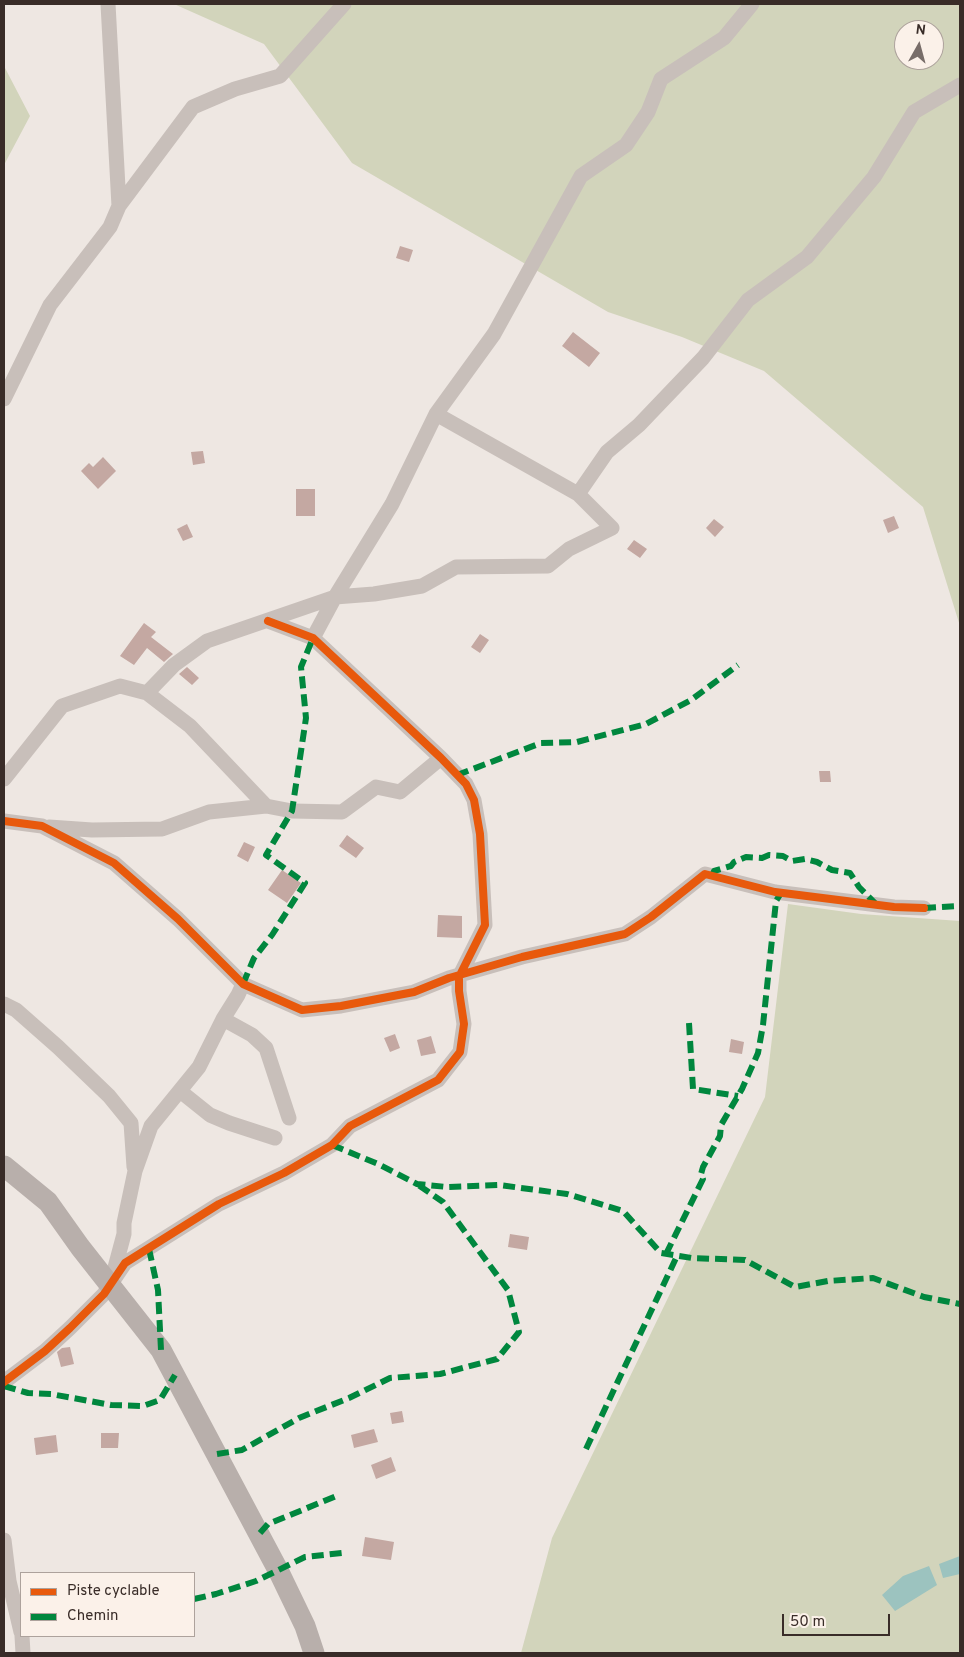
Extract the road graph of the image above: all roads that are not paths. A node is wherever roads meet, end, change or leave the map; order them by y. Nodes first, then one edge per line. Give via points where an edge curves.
1 (108, 4) edge
2 (344, 4) edge
3 (752, 4) edge
4 (960, 85) edge
5 (119, 206) junction
6 (4, 399) edge
7 (436, 414) junction
8 (578, 494) junction
9 (335, 597) junction
10 (268, 620) junction
11 (313, 638) junction
12 (147, 694) junction
13 (440, 758) junction
14 (4, 778) edge
15 (266, 806) junction
16 (4, 821) edge
17 (42, 826) junction
18 (924, 908) dead end
19 (459, 976) junction
20 (243, 984) junction
21 (4, 1004) edge
22 (223, 1019) junction
23 (180, 1091) junction
24 (289, 1118) dead end
25 (275, 1138) dead end
26 (4, 1166) edge
27 (135, 1170) junction
28 (110, 1284) junction
29 (4, 1382) edge
30 (4, 1540) edge
31 (20, 1625) edge
32 (22, 1637) edge
33 (22, 1653) edge
34 (314, 1653) edge

1 - 5 street
2 - 5 street via 280,76 235,88 193,107
3 - 7 street via 724,38 661,79 648,112 626,145 581,176 494,334
4 - 8 street via 914,112 874,177 807,257 748,300 702,358 639,425 607,452
5 - 6 street via 110,227 50,305
7 - 8 street
7 - 9 street via 392,504
8 - 9 street via 612,528 569,549 548,566 456,567 422,586
9 - 10 street
9 - 11 street
10 - 11 street
10 - 12 street via 207,641 174,665
11 - 13 street
12 - 14 street via 120,686 62,706
12 - 15 street via 190,726
13 - 15 street via 400,792 376,787 342,812 292,811
13 - 19 street via 466,784 474,800 480,834 485,925
15 - 17 street via 209,812 162,829 92,830
16 - 17 street
17 - 20 street via 114,863 178,918
18 - 19 street via 775,892 705,874 625,934
19 - 20 street via 414,992 302,1010
19 - 28 street via 458,991 464,1024 460,1052 438,1080 350,1126 332,1145 292,1168 219,1204 125,1263
20 - 22 street
21 - 27 street via 16,1010 58,1047 109,1096 131,1123
22 - 23 street via 198,1067
22 - 24 street via 252,1035 266,1048
23 - 25 street via 210,1115
23 - 27 street via 151,1126
26 - 28 street via 48,1202
27 - 28 street via 124,1234
28 - 29 street via 104,1294 45,1352
28 - 34 street via 161,1350 278,1570
30 - 31 street
32 - 33 street

